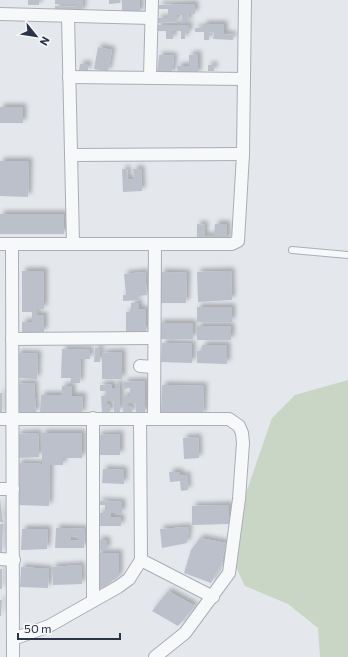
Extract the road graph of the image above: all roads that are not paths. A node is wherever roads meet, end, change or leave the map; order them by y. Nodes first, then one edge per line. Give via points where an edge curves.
1 (152, 0) edge
2 (245, 0) edge
3 (0, 14) edge
4 (68, 16) junction
5 (151, 18) junction
6 (69, 77) junction
7 (150, 77) junction
8 (244, 79) junction
9 (243, 154) junction
10 (73, 155) junction
11 (0, 244) edge
12 (12, 244) junction
13 (73, 244) junction
14 (155, 244) junction
15 (292, 250) dead end
16 (348, 255) edge
17 (8, 333) edge
18 (153, 338) junction
19 (140, 366) dead end
20 (153, 367) junction
21 (93, 418) junction
22 (12, 419) junction
23 (140, 419) junction
24 (154, 419) junction
25 (0, 420) edge
26 (0, 489) edge
27 (13, 489) junction
28 (0, 559) edge
29 (14, 560) junction
30 (141, 560) junction
31 (213, 596) junction
32 (93, 600) junction
33 (13, 639) junction
34 (13, 657) edge
35 (155, 657) edge

1 - 5 street
2 - 8 street
3 - 4 street
4 - 5 street
4 - 6 street
5 - 7 street
6 - 7 street
6 - 10 street
7 - 8 street
8 - 9 street
9 - 10 street
9 - 14 street via 238,242
10 - 13 street
11 - 12 street
12 - 13 street
12 - 17 street
13 - 14 street
14 - 18 street
15 - 16 lane
17 - 18 street
17 - 22 street
18 - 20 street
19 - 20 street
20 - 24 street
21 - 22 street
21 - 23 street
21 - 32 street
22 - 25 street
22 - 27 street
23 - 24 street
23 - 30 street
24 - 31 street via 229,419 234,421 242,433 239,499 229,573
26 - 27 street
27 - 29 street
28 - 29 street
29 - 33 street
30 - 31 street
30 - 32 street via 129,580
31 - 35 street via 185,633
32 - 33 street via 49,626
33 - 34 street

